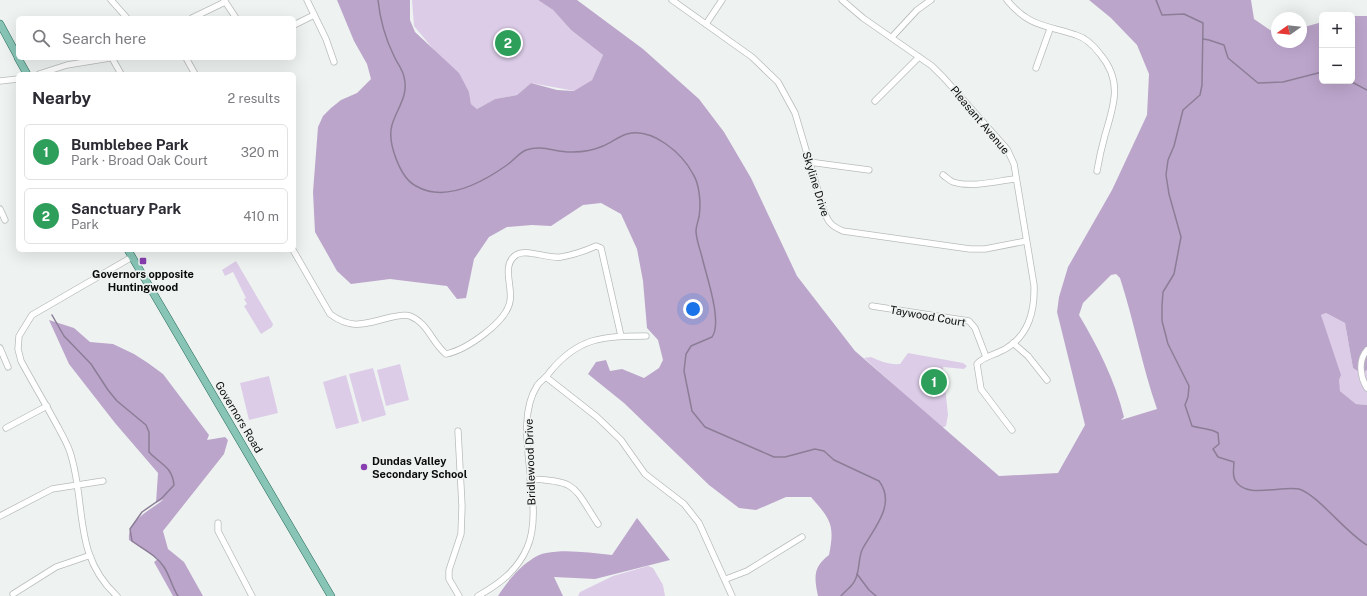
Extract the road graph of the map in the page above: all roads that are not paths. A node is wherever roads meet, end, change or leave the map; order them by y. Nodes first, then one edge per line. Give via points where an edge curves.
1 (111, 0) edge
2 (307, 0) edge
3 (672, 0) edge
4 (722, 0) edge
5 (842, 0) edge
6 (931, 0) edge
7 (1008, 0) edge
8 (225, 1) edge
9 (314, 15) junction
10 (125, 16) edge
11 (196, 16) edge
12 (235, 16) edge
13 (0, 24) edge
14 (296, 24) edge
15 (706, 24) junction
16 (1050, 29) junction
17 (892, 37) junction
18 (16, 54) edge
19 (919, 57) junction
20 (19, 60) edge
21 (103, 60) edge
22 (112, 60) edge
23 (187, 60) edge
24 (334, 62) dead end
25 (1036, 68) dead end
26 (26, 72) edge
27 (45, 72) edge
28 (121, 72) edge
29 (194, 72) edge
30 (16, 79) edge
31 (0, 81) edge
32 (875, 101) dead end
33 (809, 162) junction
34 (870, 170) dead end
35 (1097, 171) dead end
36 (943, 175) dead end
37 (1016, 179) junction
38 (0, 209) edge
39 (6, 220) dead end
40 (1026, 242) junction
41 (129, 252) edge
42 (295, 252) edge
43 (132, 257) junction
44 (872, 306) dead end
45 (621, 336) junction
46 (646, 336) dead end
47 (1013, 344) junction
48 (0, 348) edge
49 (1367, 350) edge
50 (984, 358) junction
51 (8, 367) dead end
52 (546, 377) junction
53 (1047, 380) dead end
54 (1367, 388) edge
55 (47, 406) junction
56 (6, 428) dead end
57 (1012, 430) dead end
58 (458, 431) dead end
59 (530, 479) junction
60 (103, 481) dead end
61 (78, 484) junction
62 (0, 516) edge
63 (218, 523) dead end
64 (598, 524) dead end
65 (802, 537) dead end
66 (88, 556) junction
67 (726, 579) junction
68 (13, 594) dead end
69 (116, 596) edge
70 (252, 596) edge
71 (331, 596) edge
72 (459, 596) edge
73 (478, 596) edge
74 (732, 596) edge

1 - 10 street
2 - 9 street
3 - 15 street, Skyline Drive
4 - 15 street
5 - 17 street, Pleasant Avenue
6 - 17 street via 917,10
7 - 16 street via 1033,22
8 - 11 street
8 - 12 street
9 - 14 street
9 - 24 street
13 - 18 main road
15 - 33 street, Skyline Drive via 752,57 778,82 795,113
16 - 25 street
16 - 35 street via 1078,35 1094,46 1106,60 1114,80 1114,105
17 - 19 street, Pleasant Avenue
19 - 32 street
19 - 37 street, Pleasant Avenue via 954,88 1007,149 1014,164
20 - 26 main road
21 - 27 street via 67,65
22 - 28 street
23 - 29 street
30 - 31 street
33 - 34 street
33 - 40 street, Skyline Drive via 828,221 842,231 970,249
36 - 37 street via 953,182 968,183
37 - 40 street, Pleasant Avenue
38 - 39 street
40 - 47 street, Pleasant Avenue via 1035,302 1032,318 1026,330
41 - 43 main road, Governors Road
42 - 45 street via 330,314 338,320 356,325 409,316 422,322 440,350 446,354 455,352 475,340 505,314 511,300 508,272 510,261 517,254 523,252 560,257 596,246 601,248
43 - 55 street via 32,315 26,322 19,336 18,349 21,360
43 - 71 main road, Governors Road
44 - 50 street, Taywood Court via 969,321 975,328
45 - 46 street, Bridlewood Drive
45 - 52 street, Bridlewood Drive via 576,346
47 - 50 street, Pleasant Avenue
47 - 53 street via 1028,356
48 - 51 street
49 - 54 street via 1361,365
50 - 57 street via 978,364 981,389
52 - 59 street, Bridlewood Drive via 537,386 527,419
52 - 67 street via 597,417 621,440 645,474 684,504 699,524
55 - 56 street
55 - 61 street via 70,450
58 - 72 street via 461,534 449,570 449,579
59 - 64 street via 557,480 575,488
59 - 73 street, Bridlewood Drive via 532,508 528,547 510,575
60 - 61 street
61 - 62 street via 52,489
61 - 66 street
63 - 70 street via 218,531
65 - 67 street via 746,571
66 - 68 street via 56,568
66 - 69 street via 105,585
67 - 74 street

